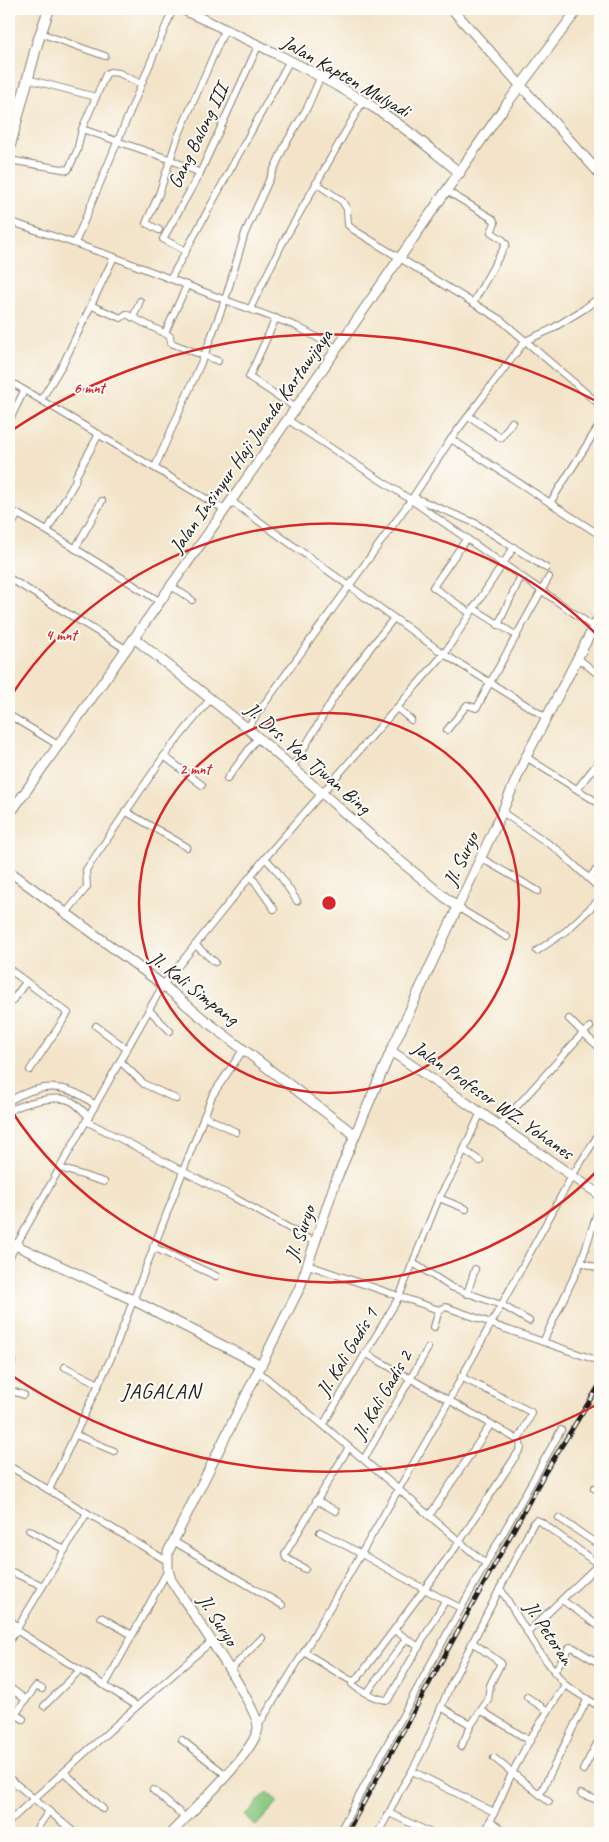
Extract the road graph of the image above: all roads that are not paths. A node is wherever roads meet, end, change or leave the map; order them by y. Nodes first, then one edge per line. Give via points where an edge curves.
1 (49, 9) edge
2 (173, 9) edge
3 (181, 9) edge
4 (452, 9) edge
5 (578, 9) edge
6 (225, 29) junction
7 (40, 33) junction
8 (258, 46) junction
9 (105, 56) dead end
10 (289, 62) junction
11 (320, 78) junction
12 (27, 80) junction
13 (141, 84) junction
14 (520, 85) junction
15 (96, 97) junction
16 (363, 101) junction
17 (82, 129) junction
18 (117, 143) junction
19 (9, 149) edge
20 (169, 159) junction
21 (9, 160) edge
22 (200, 173) junction
23 (460, 173) junction
24 (600, 174) edge
25 (316, 183) junction
26 (447, 191) junction
27 (9, 221) edge
28 (159, 230) dead end
29 (75, 243) junction
30 (186, 251) junction
31 (114, 257) junction
32 (401, 258) junction
33 (171, 278) junction
34 (187, 285) junction
35 (600, 297) edge
36 (224, 300) junction
37 (140, 301) dead end
38 (473, 303) junction
39 (92, 306) junction
40 (250, 309) junction
41 (133, 318) junction
42 (276, 318) junction
43 (165, 333) junction
44 (525, 341) junction
45 (338, 349) junction
46 (204, 356) junction
47 (218, 361) dead end
48 (9, 381) edge
49 (24, 391) junction
50 (41, 400) junction
51 (600, 406) edge
52 (296, 408) junction
53 (469, 416) junction
54 (288, 420) junction
55 (9, 421) edge
56 (512, 422) dead end
57 (600, 424) edge
58 (99, 434) junction
59 (451, 439) junction
60 (155, 467) junction
61 (412, 499) junction
62 (102, 501) dead end
63 (231, 501) junction
64 (550, 503) junction
65 (9, 509) edge
66 (225, 510) junction
67 (18, 514) junction
68 (9, 530) edge
69 (47, 531) junction
70 (600, 536) edge
71 (467, 538) junction
72 (514, 547) junction
73 (75, 549) junction
74 (503, 563) junction
75 (546, 568) dead end
76 (521, 576) junction
77 (9, 578) edge
78 (549, 578) dead end
79 (170, 585) junction
80 (349, 586) junction
81 (542, 590) junction
82 (192, 600) dead end
83 (159, 601) junction
84 (472, 611) junction
85 (600, 615) edge
86 (394, 618) junction
87 (498, 624) junction
88 (594, 627) junction
89 (517, 636) junction
90 (134, 638) junction
91 (126, 649) junction
92 (444, 654) junction
93 (578, 658) junction
94 (600, 676) edge
95 (490, 682) junction
96 (211, 698) junction
97 (396, 708) junction
98 (9, 715) edge
99 (547, 718) junction
100 (411, 720) dead end
101 (247, 728) junction
102 (447, 730) dead end
103 (258, 737) junction
104 (58, 745) junction
105 (164, 756) junction
106 (526, 757) junction
107 (600, 760) edge
108 (293, 767) junction
109 (227, 779) dead end
110 (202, 785) dead end
111 (577, 788) junction
112 (323, 792) junction
113 (600, 804) edge
114 (125, 812) junction
115 (502, 812) junction
116 (9, 815) edge
117 (187, 847) dead end
118 (266, 858) junction
119 (481, 858) junction
120 (600, 866) edge
121 (9, 871) edge
122 (251, 876) junction
123 (589, 878) junction
124 (600, 889) edge
125 (538, 891) dead end
126 (600, 899) edge
127 (297, 901) dead end
128 (458, 907) junction
129 (274, 909) dead end
130 (66, 913) junction
131 (507, 937) dead end
132 (195, 945) junction
133 (537, 951) dead end
134 (215, 962) dead end
135 (9, 969) edge
136 (26, 982) junction
137 (163, 985) junction
138 (9, 1005) edge
139 (148, 1010) junction
140 (569, 1019) dead end
141 (96, 1026) dead end
142 (590, 1026) dead end
143 (170, 1031) dead end
144 (583, 1033) junction
145 (600, 1048) edge
146 (127, 1049) junction
147 (243, 1050) junction
148 (391, 1051) junction
149 (120, 1062) junction
150 (30, 1070) dead end
151 (63, 1093) junction
152 (176, 1099) dead end
153 (12, 1104) edge
154 (481, 1112) junction
155 (91, 1114) junction
156 (204, 1116) junction
157 (500, 1125) junction
158 (236, 1132) dead end
159 (356, 1135) junction
160 (599, 1137) edge
161 (464, 1150) junction
162 (480, 1162) dead end
163 (60, 1168) junction
164 (182, 1172) junction
165 (572, 1176) junction
166 (104, 1182) dead end
167 (600, 1195) edge
168 (439, 1198) junction
169 (600, 1204) edge
170 (466, 1209) dead end
171 (12, 1243) edge
172 (316, 1243) junction
173 (153, 1247) junction
174 (9, 1258) edge
175 (581, 1262) junction
176 (412, 1263) junction
177 (308, 1265) junction
178 (475, 1269) dead end
179 (600, 1269) edge
180 (216, 1276) dead end
181 (467, 1294) junction
182 (399, 1297) junction
183 (133, 1300) junction
184 (501, 1305) junction
185 (439, 1310) junction
186 (529, 1321) dead end
187 (491, 1324) junction
188 (434, 1327) dead end
189 (543, 1342) junction
190 (428, 1348) dead end
191 (365, 1353) junction
192 (9, 1357) edge
193 (599, 1362) dead end
194 (65, 1366) dead end
195 (260, 1368) junction
196 (462, 1377) junction
197 (410, 1378) junction
198 (9, 1379) edge
199 (99, 1384) junction
200 (9, 1390) edge
201 (24, 1395) dead end
202 (449, 1399) junction
203 (491, 1424) junction
204 (323, 1425) junction
205 (561, 1430) dead end
206 (76, 1435) junction
207 (518, 1440) junction
208 (350, 1447) junction
209 (114, 1451) dead end
210 (364, 1459) junction
211 (9, 1466) edge
212 (594, 1488) dead end
213 (48, 1490) junction
214 (399, 1490) junction
215 (600, 1492) edge
216 (316, 1500) junction
217 (336, 1511) dead end
218 (88, 1513) junction
219 (429, 1516) junction
220 (559, 1518) dead end
221 (29, 1530) dead end
222 (320, 1532) dead end
223 (173, 1541) junction
224 (460, 1541) junction
225 (600, 1546) edge
226 (65, 1550) junction
227 (361, 1552) junction
228 (486, 1564) junction
229 (167, 1566) junction
230 (599, 1566) edge
231 (305, 1569) dead end
232 (12, 1572) dead end
233 (43, 1586) junction
234 (500, 1588) junction
235 (424, 1590) junction
236 (562, 1600) junction
237 (445, 1601) junction
238 (282, 1605) dead end
239 (461, 1608) junction
240 (101, 1617) dead end
241 (9, 1619) edge
242 (600, 1627) edge
243 (17, 1628) junction
244 (394, 1630) junction
245 (528, 1632) junction
246 (132, 1635) junction
247 (262, 1638) dead end
248 (406, 1639) junction
249 (9, 1642) edge
250 (211, 1642) junction
251 (472, 1642) junction
252 (419, 1647) junction
253 (304, 1652) junction
254 (600, 1664) edge
255 (80, 1670) junction
256 (230, 1670) junction
257 (554, 1672) junction
258 (352, 1681) junction
259 (104, 1685) junction
260 (565, 1685) junction
261 (9, 1687) edge
262 (42, 1689) dead end
263 (367, 1693) junction
264 (527, 1697) dead end
265 (26, 1700) junction
266 (587, 1700) junction
267 (44, 1706) dead end
268 (137, 1706) junction
269 (442, 1707) junction
270 (600, 1707) edge
271 (482, 1711) junction
272 (548, 1711) junction
273 (15, 1714) junction
274 (23, 1719) dead end
275 (10, 1720) dead end
276 (471, 1725) junction
277 (258, 1726) junction
278 (600, 1738) edge
279 (182, 1740) dead end
280 (530, 1741) junction
281 (462, 1747) dead end
282 (494, 1758) dead end
283 (583, 1770) dead end
284 (412, 1771) junction
285 (64, 1772) junction
286 (512, 1772) junction
287 (226, 1775) junction
288 (9, 1778) edge
289 (153, 1790) dead end
290 (540, 1794) junction
291 (581, 1794) dead end
292 (33, 1798) junction
293 (600, 1801) edge
294 (549, 1802) dead end
295 (103, 1808) dead end
296 (49, 1811) junction
297 (494, 1812) junction
298 (389, 1813) junction
299 (186, 1818) junction
300 (490, 1821) junction
301 (9, 1822) edge
302 (38, 1827) dead end
303 (72, 1832) edge
304 (171, 1833) edge
305 (339, 1833) edge
306 (378, 1833) edge
307 (431, 1833) edge
308 (485, 1833) edge
309 (507, 1833) edge

1 - 7 main road
2 - 13 street
3 - 6 main road, Jalan Kapten Mulyadi
4 - 14 main road
5 - 14 main road, Jalan Insinyur Haji Juanda Kartawijaya
6 - 8 main road, Jalan Kapten Mulyadi
6 - 20 street
7 - 9 street
7 - 12 main road
8 - 10 main road, Jalan Kapten Mulyadi
8 - 22 street, Gang Balong III
10 - 11 main road, Jalan Kapten Mulyadi
10 - 30 street
11 - 16 main road, Jalan Kapten Mulyadi
11 - 36 street via 245,233
12 - 15 street
12 - 19 main road
13 - 15 street via 110,72 104,77
13 - 18 street
14 - 23 main road, Jalan Insinyur Haji Juanda Kartawijaya
14 - 24 main road
15 - 17 street
16 - 23 main road, Jalan Kapten Mulyadi via 400,125
16 - 25 street
17 - 18 street
17 - 21 street via 77,152 68,170
18 - 20 street
18 - 29 street
20 - 22 street
20 - 28 street via 146,223
22 - 30 street, Gang Balong III via 163,239
23 - 26 main road, Jalan Insinyur Haji Juanda Kartawijaya
25 - 32 street via 342,201 347,209 348,225
25 - 40 street
26 - 32 main road, Jalan Insinyur Haji Juanda Kartawijaya
26 - 38 street via 493,220 491,232 506,244
27 - 29 street
29 - 31 street
30 - 33 street
31 - 33 street
31 - 39 street
32 - 38 street
32 - 45 main road, Jalan Insinyur Haji Juanda Kartawijaya
33 - 34 street
34 - 36 street
34 - 43 street
35 - 44 street via 550,330
36 - 40 street
36 - 46 street
37 - 41 street
38 - 44 street
39 - 41 street via 121,318 125,314
39 - 50 street
40 - 42 street
41 - 43 street
42 - 45 street
42 - 52 street via 249,377
43 - 46 street via 170,337 169,342
44 - 51 street
44 - 53 street
45 - 52 main road, Jalan Insinyur Haji Juanda Kartawijaya
46 - 47 street
46 - 60 street
48 - 49 street
49 - 50 street
49 - 55 street
50 - 58 street
52 - 54 main road, Jalan Insinyur Haji Juanda Kartawijaya
53 - 56 street via 501,438
53 - 59 street
54 - 61 street
54 - 63 main road, Jalan Insinyur Haji Juanda Kartawijaya
57 - 64 street
58 - 60 street
58 - 69 street
59 - 61 street
59 - 64 street
60 - 66 street
61 - 71 street
61 - 72 street via 475,523
61 - 80 street
62 - 73 street
63 - 66 main road, Jalan Insinyur Haji Juanda Kartawijaya
63 - 80 street
64 - 70 street
65 - 67 street
66 - 79 main road, Jalan Insinyur Haji Juanda Kartawijaya
67 - 68 street
67 - 69 street
69 - 73 street
71 - 74 street
71 - 84 street via 433,586
72 - 74 street
72 - 75 street
73 - 83 street
74 - 76 street
74 - 84 street
76 - 81 street
76 - 87 street
77 - 91 street
78 - 81 street
79 - 82 street
79 - 83 main road, Jalan Insinyur Haji Juanda Kartawijaya
80 - 86 street
80 - 101 street
81 - 88 street
81 - 89 street
83 - 90 main road, Jalan Insinyur Haji Juanda Kartawijaya
84 - 87 street
84 - 92 street
85 - 88 main road, Jl. Suryo
86 - 92 street
86 - 108 street via 342,685
87 - 89 street
88 - 93 main road, Jl. Suryo
89 - 95 street
90 - 91 main road, Jalan Insinyur Haji Juanda Kartawijaya
90 - 96 main road, Jl. Drs. Yap Tjwan Bing
91 - 104 main road, Jalan Insinyur Haji Juanda Kartawijaya
92 - 95 street
92 - 97 street
93 - 94 street
93 - 99 main road, Jl. Suryo
95 - 99 street
95 - 102 street via 478,706 467,705
96 - 101 main road, Jl. Drs. Yap Tjwan Bing
96 - 105 street
97 - 100 street
97 - 112 street
98 - 104 street
99 - 106 main road, Jl. Suryo
101 - 103 main road, Jl. Drs. Yap Tjwan Bing
103 - 108 main road, Jl. Drs. Yap Tjwan Bing
103 - 109 street
104 - 116 main road, Jalan Insinyur Haji Juanda Kartawijaya
105 - 110 street
105 - 114 street
106 - 111 street
106 - 115 main road, Jl. Suryo
107 - 111 street
108 - 112 main road, Jl. Drs. Yap Tjwan Bing
111 - 113 street
112 - 118 street
112 - 128 main road, Jl. Drs. Yap Tjwan Bing
114 - 117 street
114 - 130 street via 86,870 87,887
115 - 119 main road, Jl. Suryo
115 - 123 street via 558,850
118 - 122 street
118 - 127 street
119 - 125 street
119 - 128 main road, Jl. Suryo
120 - 123 street
121 - 130 main road, Jl. Kali Simpang
122 - 129 street
122 - 132 street
123 - 124 street
126 - 133 street via 558,937
128 - 131 street
128 - 148 main road, Jl. Suryo
130 - 137 main road, Jl. Kali Simpang
132 - 134 street
132 - 137 street
135 - 136 street
136 - 138 street
136 - 150 street via 68,1013
137 - 139 street
137 - 147 main road, Jl. Kali Simpang
139 - 143 street
139 - 146 street
140 - 144 street
141 - 146 street
142 - 144 street
144 - 145 street
144 - 157 street
146 - 149 street
147 - 156 street via 212,1096
147 - 159 main road, Jl. Kali Simpang
148 - 154 main road, Jalan Profesor WZ. Yohanes
148 - 159 main road, Jl. Suryo
149 - 152 street via 144,1084
149 - 155 street
151 - 153 street
151 - 153 street via 32,1091
151 - 155 street
151 - 155 street via 81,1094
154 - 157 main road, Jalan Profesor WZ. Yohanes
154 - 161 street, Jl. Kali Gadis 1
155 - 163 street
155 - 164 street
156 - 158 street
156 - 164 street
157 - 165 main road, Jalan Profesor WZ. Yohanes
159 - 172 main road, Jl. Suryo via 335,1184
160 - 165 street
161 - 162 street
161 - 168 street, Jl. Kali Gadis 1
163 - 166 street
163 - 171 street
164 - 172 street
164 - 173 street
165 - 167 main road, Jalan Profesor WZ. Yohanes
165 - 184 street
168 - 170 street
168 - 176 street, Jl. Kali Gadis 1
169 - 175 street
171 - 174 street
171 - 183 main road
172 - 177 main road, Jl. Suryo
173 - 180 street
173 - 183 street
175 - 179 street
175 - 189 street
176 - 181 street
176 - 182 street, Jl. Kali Gadis 1
177 - 182 street
177 - 195 main road, Jl. Suryo
178 - 181 street
181 - 184 street
182 - 185 street
182 - 191 street, Jl. Kali Gadis 1
183 - 195 main road
183 - 199 street
184 - 186 street
184 - 187 street
185 - 187 street via 446,1307
185 - 188 street
187 - 189 street
187 - 196 street
189 - 193 street
190 - 197 street, Jl. Kali Gadis 2
191 - 197 street
191 - 204 street, Jl. Kali Gadis 1
192 - 198 street via 12,1361
194 - 199 street
195 - 204 street
195 - 223 main road, Jl. Suryo
196 - 202 street
196 - 207 street via 531,1412
197 - 202 street
197 - 210 street, Jl. Kali Gadis 2
199 - 206 street
200 - 201 street
202 - 203 street
202 - 214 street
203 - 207 street
203 - 219 street
204 - 208 street
205 - 228 street
206 - 209 street
206 - 213 street
207 - 224 street via 521,1445 519,1451
208 - 210 street
208 - 216 street
210 - 214 street
211 - 213 street
212 - 215 street
213 - 218 street
214 - 219 street
214 - 227 street
216 - 217 street
216 - 231 street via 285,1555
218 - 226 street
218 - 229 street
219 - 224 street
220 - 225 street
221 - 226 street
222 - 227 street
223 - 229 main road, Jl. Suryo
223 - 238 street
224 - 228 street
224 - 235 street
226 - 233 street
227 - 235 street
227 - 253 street
228 - 239 street
229 - 246 street
229 - 250 main road, Jl. Suryo via 171,1580
230 - 234 street via 536,1520
230 - 236 street
232 - 233 street
233 - 243 street
234 - 245 street, Jl. Petoran
234 - 251 street
235 - 237 street
235 - 244 street
236 - 242 street
236 - 245 street
237 - 239 street
237 - 252 street
239 - 305 street
240 - 246 street
241 - 243 street
243 - 249 street
243 - 255 street
244 - 248 street
244 - 258 street via 358,1678
245 - 257 street, Jl. Petoran
246 - 259 street
247 - 256 street
248 - 252 street
248 - 263 street
250 - 256 main road, Jl. Suryo
250 - 268 street
251 - 269 street
251 - 271 street via 501,1663
252 - 263 street via 388,1700
253 - 258 street
253 - 277 street
254 - 257 street via 570,1647
255 - 259 street
255 - 267 street
256 - 277 main road, Jl. Suryo
257 - 260 street, Jl. Petoran
258 - 263 street via 354,1686
259 - 268 street
260 - 266 street, Jl. Petoran
260 - 272 street
261 - 265 street
262 - 265 street via 36,1686
264 - 272 street
265 - 273 street
266 - 270 street, Jl. Petoran
266 - 290 street
268 - 285 street
269 - 276 street
269 - 284 street
271 - 276 street
271 - 280 street
272 - 280 street
273 - 274 street
273 - 275 street
276 - 281 street
277 - 287 main road via 255,1738 242,1758
278 - 283 street
279 - 287 street
280 - 286 street
282 - 286 street
284 - 297 street
284 - 298 street
285 - 292 street
285 - 295 street
286 - 290 street
286 - 297 street
287 - 299 main road
288 - 292 street
289 - 299 street
290 - 294 street
291 - 293 street
292 - 296 street
292 - 301 street
296 - 302 street
296 - 303 street
297 - 300 street
298 - 306 street
298 - 307 street
299 - 304 main road
300 - 308 street
300 - 309 street

